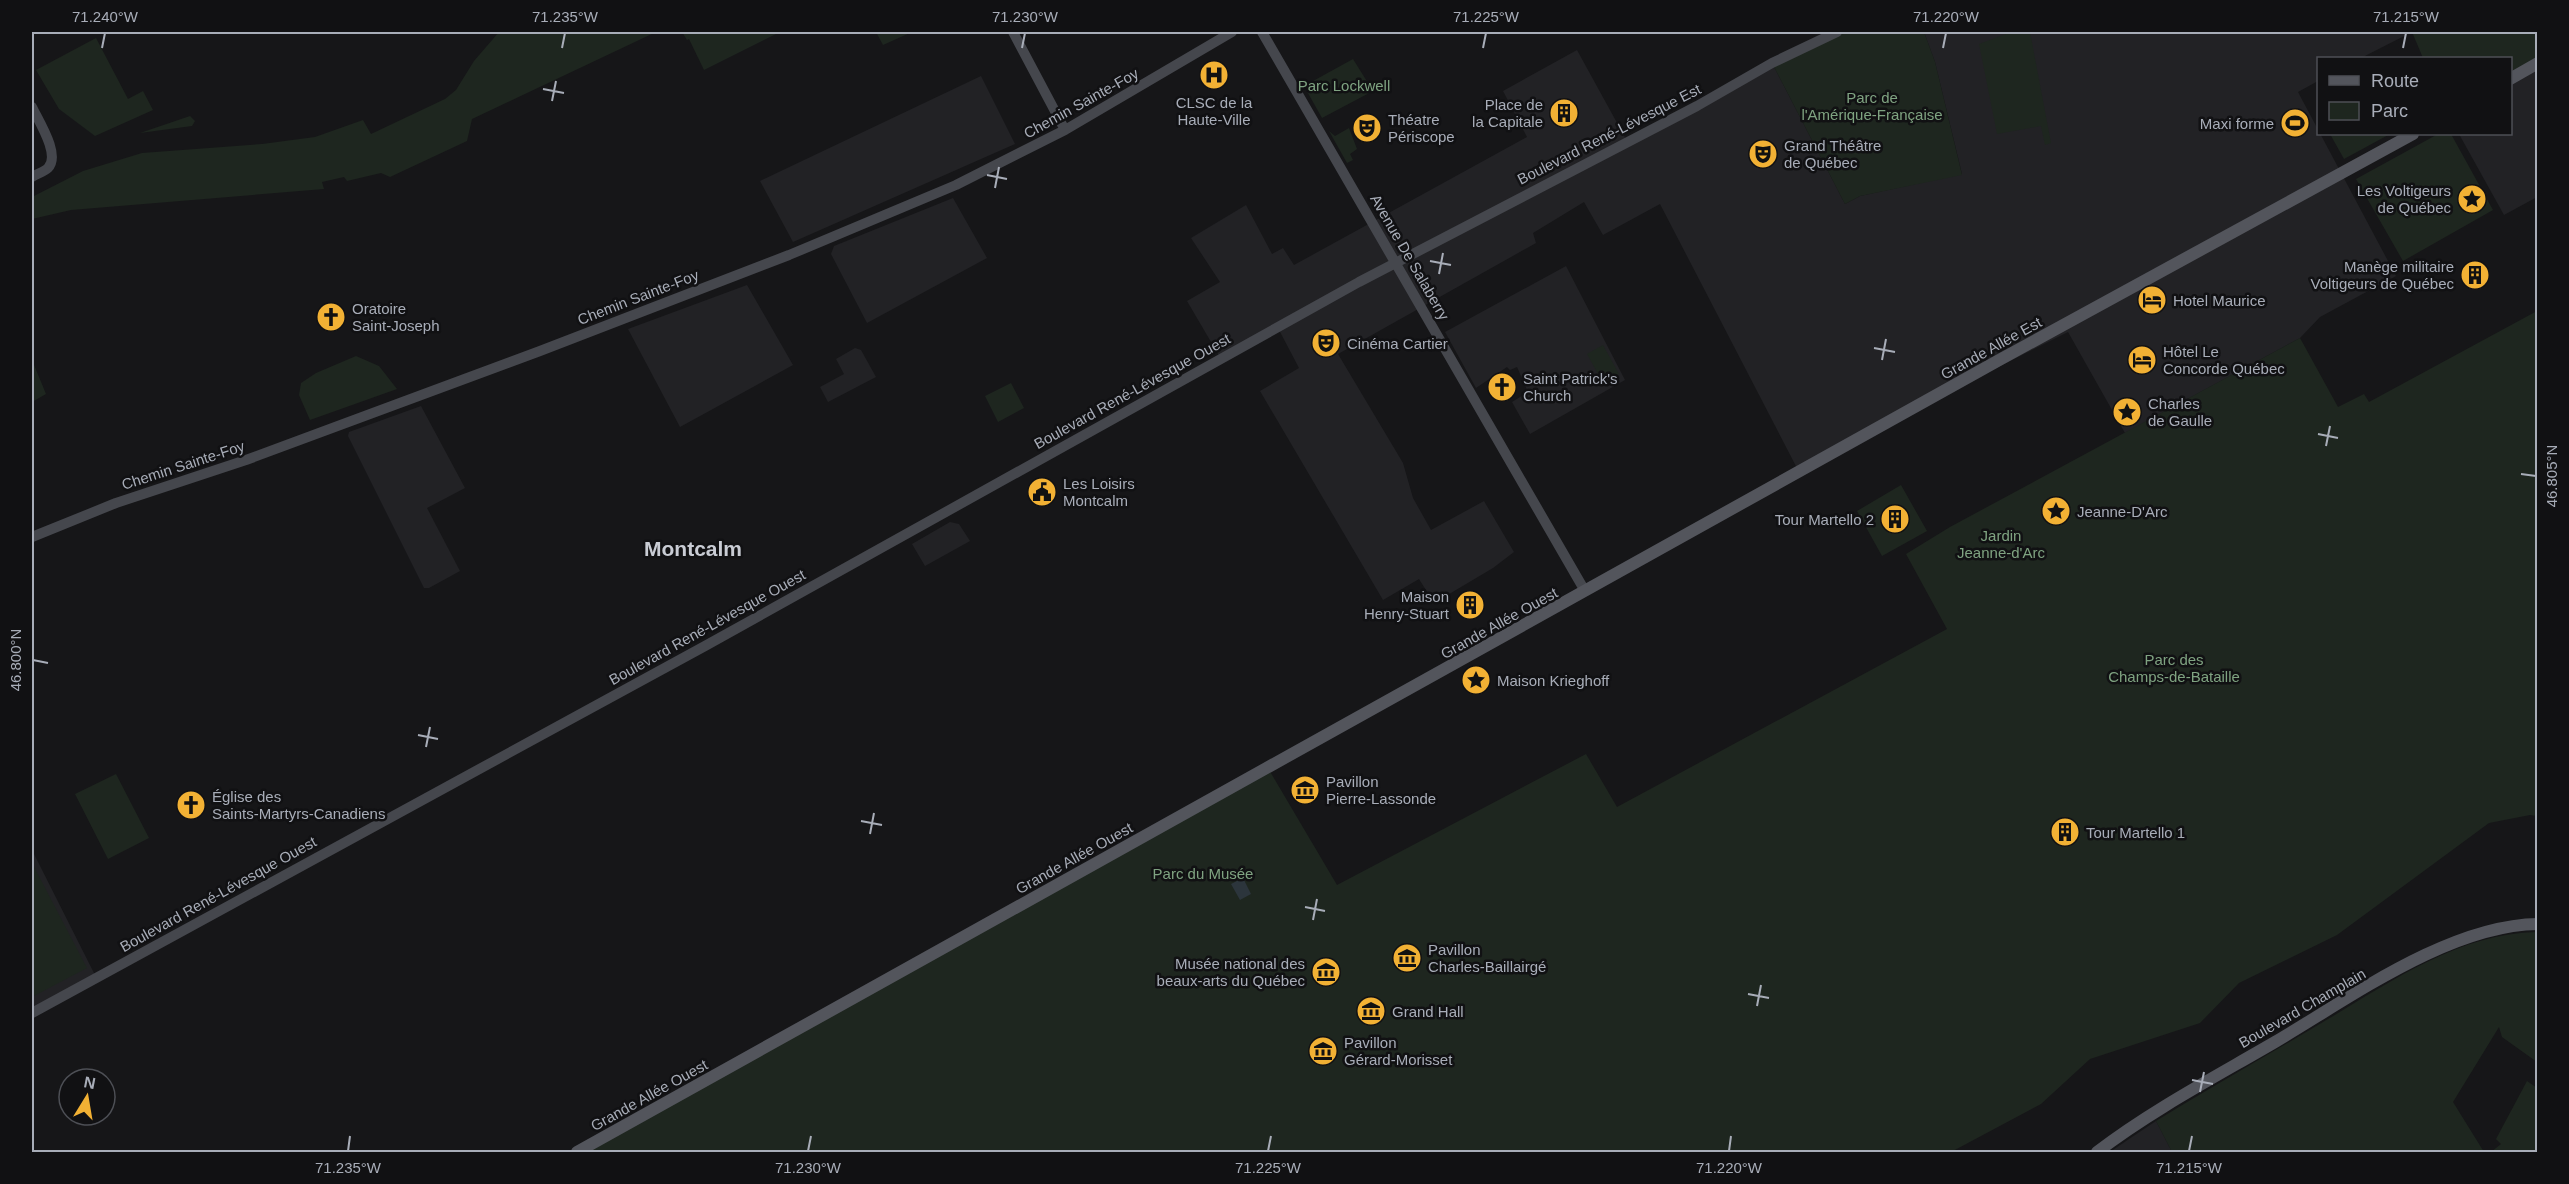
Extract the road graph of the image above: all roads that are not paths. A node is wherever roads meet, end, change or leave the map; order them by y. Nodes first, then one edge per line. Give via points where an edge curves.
1 (1013, 32) edge
2 (1232, 32) edge
3 (1262, 32) edge
4 (1837, 32) edge
5 (2538, 63) edge
6 (2512, 78) edge
7 (32, 107) edge
8 (1065, 130) junction
9 (2411, 135) edge
10 (32, 177) edge
11 (1395, 262) junction
12 (32, 537) edge
13 (1585, 591) junction
14 (2538, 924) edge
15 (32, 1013) edge
16 (577, 1152) edge
17 (2097, 1152) edge

1 - 8 main road
2 - 8 main road, Chemin Sainte-Foy
3 - 11 main road, Avenue De Salaberry
4 - 11 main road, Boulevard René-Lévesque Est
5 - 6 main road
7 - 10 main road via 50,143 53,160 48,168
8 - 12 main road, Chemin Sainte-Foy via 956,185 789,255 331,429 116,503
9 - 13 main road, Grande Allée Est
11 - 13 main road, Avenue De Salaberry
11 - 15 main road, Boulevard René-Lévesque Ouest via 705,646
13 - 16 main road, Grande Allée Ouest
14 - 17 main road, Boulevard Champlain via 2478,934 2425,955 2188,1092

